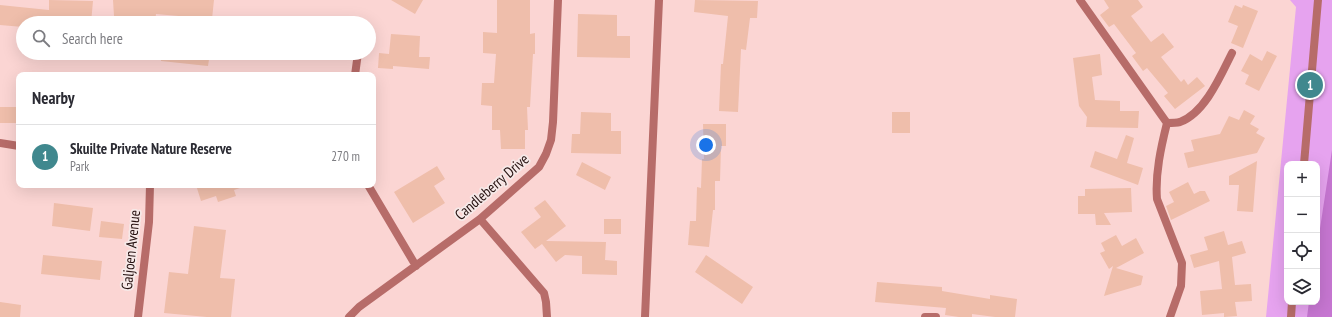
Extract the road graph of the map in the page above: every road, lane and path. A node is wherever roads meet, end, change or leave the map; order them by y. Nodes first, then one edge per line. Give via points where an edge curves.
1 (558, 0) edge
2 (659, 0) edge
3 (1080, 0) edge
4 (1318, 0) edge
5 (1232, 53) dead end
6 (357, 60) edge
7 (355, 72) edge
8 (1167, 123) junction
9 (0, 143) edge
10 (16, 146) edge
11 (1304, 161) edge
12 (150, 188) edge
13 (370, 188) edge
14 (480, 219) junction
15 (416, 266) junction
16 (1292, 305) edge
17 (138, 317) edge
18 (350, 317) edge
19 (547, 317) edge
20 (645, 317) edge
21 (925, 317) edge
22 (936, 317) edge
23 (1170, 317) edge
24 (1290, 317) edge

1 - 14 street, Candleberry Drive via 551,140 540,166
2 - 20 street
3 - 8 street
4 - 11 street
5 - 8 street via 1214,88 1191,116 1179,122
6 - 7 street
8 - 23 street via 1156,188 1157,199 1182,262 1181,286
9 - 10 street
12 - 17 street, Galjoen Avenue via 149,222
13 - 15 street
14 - 15 street, Candleberry Drive
14 - 19 street via 544,293
15 - 18 street, Candleberry Drive via 359,307
16 - 24 street
21 - 22 street

